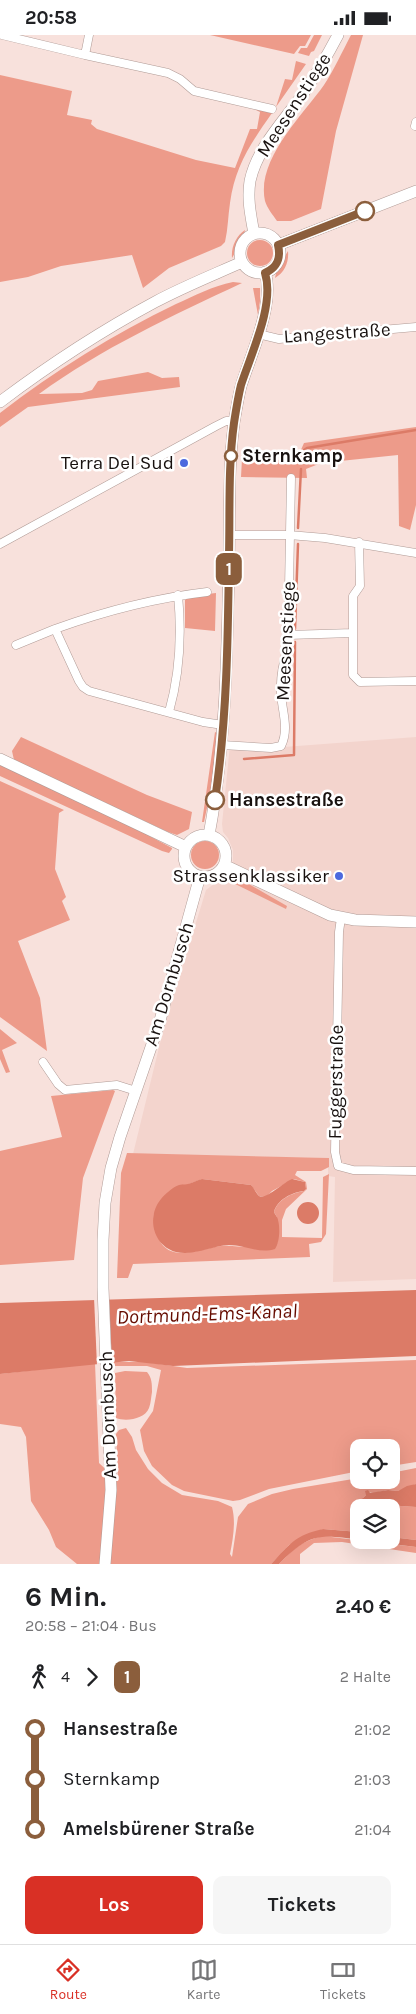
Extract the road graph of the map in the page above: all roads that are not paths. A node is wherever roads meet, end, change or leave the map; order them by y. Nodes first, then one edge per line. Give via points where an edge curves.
1 (2, 35) edge
2 (89, 35) edge
3 (338, 35) edge
4 (85, 55) junction
5 (272, 109) dead end
6 (416, 191) edge
7 (254, 234) junction
8 (278, 245) junction
9 (242, 262) junction
10 (265, 273) junction
11 (416, 327) edge
12 (258, 334) junction
13 (0, 402) edge
14 (234, 421) junction
15 (291, 478) dead end
16 (229, 535) junction
17 (290, 535) junction
18 (359, 543) junction
19 (0, 544) edge
20 (416, 553) edge
21 (208, 592) dead end
22 (178, 595) junction
23 (55, 629) junction
24 (353, 633) junction
25 (288, 635) junction
26 (16, 645) dead end
27 (416, 681) edge
28 (169, 712) junction
29 (223, 725) junction
30 (222, 745) junction
31 (0, 759) edge
32 (209, 835) junction
33 (186, 847) junction
34 (224, 865) junction
35 (200, 876) junction
36 (341, 918) junction
37 (416, 922) edge
38 (43, 1062) dead end
39 (136, 1091) junction
40 (416, 1171) edge
41 (105, 1564) edge

1 - 4 street
2 - 4 street
3 - 7 street, Meesenstiege via 322,65 257,161 249,193
4 - 5 street via 168,73 194,91
6 - 8 street
7 - 8 street via 268,235
7 - 9 street via 244,241
8 - 10 street via 279,259
9 - 10 street via 251,271
9 - 13 street via 156,301 107,329
10 - 12 street via 269,290
11 - 12 street, Langestraße via 279,339
12 - 14 street
14 - 16 street
14 - 19 street via 222,423 185,441
15 - 17 street, Meesenstiege
16 - 17 street
16 - 29 street
17 - 18 street
17 - 25 street, Meesenstiege
18 - 20 street
18 - 24 street via 360,586 352,596
21 - 22 street
22 - 23 street via 120,608
22 - 28 street via 180,655
23 - 26 street
23 - 28 street via 83,687 96,694
24 - 25 street
24 - 27 street via 353,675 360,682
25 - 30 street, Meesenstiege via 280,685 286,726 286,737 281,746
28 - 29 street
29 - 30 street
30 - 32 street
31 - 33 street
32 - 33 street via 194,838
32 - 34 street via 224,847
33 - 35 street via 185,862
34 - 35 street via 212,875
34 - 36 street
35 - 39 street, Am Dornbusch via 159,1024
36 - 37 street
36 - 40 street, Fuggerstraße via 335,1152 338,1167 353,1171
38 - 39 street via 65,1090 117,1085
39 - 41 street, Am Dornbusch via 112,1168 105,1203 103,1288 111,1490

